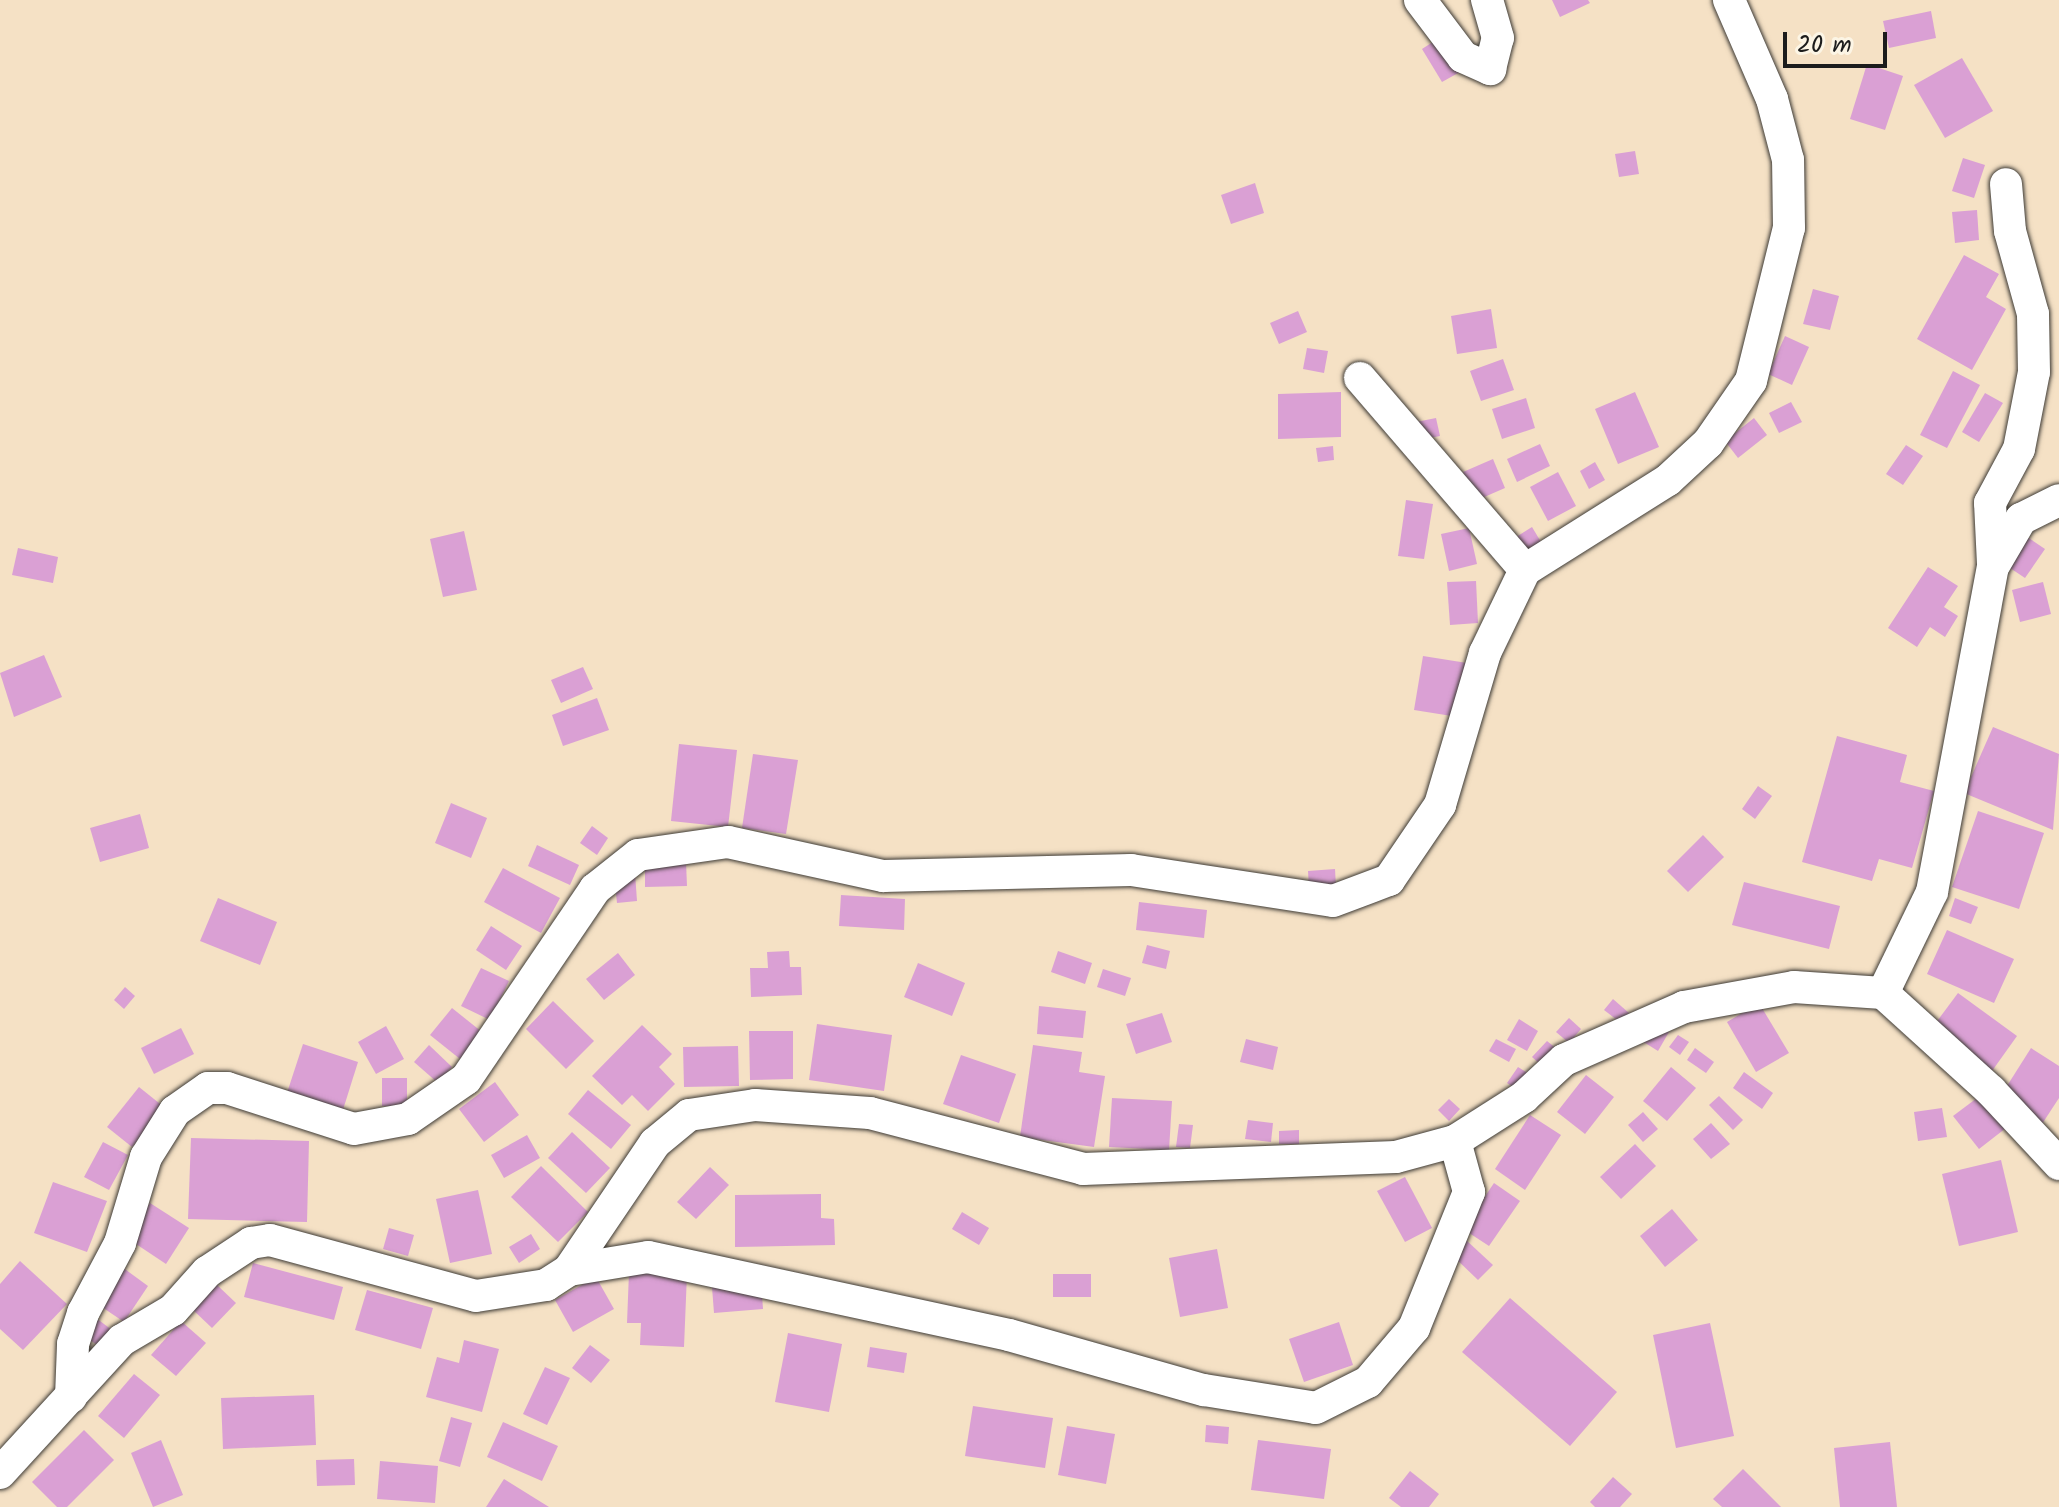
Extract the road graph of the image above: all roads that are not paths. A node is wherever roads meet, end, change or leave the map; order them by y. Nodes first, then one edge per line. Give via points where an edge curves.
1 (1420, 0) edge
2 (1487, 0) edge
3 (1724, 6) edge
4 (2006, 184) dead end
5 (1360, 378) dead end
6 (2059, 500) edge
7 (1993, 567) junction
8 (1525, 570) junction
9 (1883, 993) junction
10 (1455, 1141) junction
11 (2059, 1164) edge
12 (569, 1270) junction
13 (71, 1397) junction
14 (0, 1473) edge

1 - 2 street via 1463,57 1490,69 1498,38
3 - 8 street via 1772,99 1788,160 1789,228 1751,381 1708,443 1668,480
4 - 7 street via 2010,231 2033,314 2034,372 2019,449 1990,503
5 - 8 street
6 - 7 street via 2021,519
7 - 9 street via 1932,892
8 - 13 street via 1485,653 1429,827 1409,860 1365,894 1333,901 1107,869 901,878 728,842 638,855 595,889 466,1079 408,1119 354,1129 227,1088 208,1088 175,1111 146,1157 120,1243 83,1313 73,1344
9 - 10 street via 1794,987 1684,1007 1564,1060 1524,1097
9 - 11 street via 1991,1091
10 - 12 street via 1362,1160 1083,1169 870,1113 731,1107 671,1126
10 - 12 street via 1469,1192 1414,1328 1368,1382 1316,1408 1204,1390 1009,1335 648,1257
12 - 13 street via 546,1285 476,1296 270,1240 251,1243 207,1272 173,1310 122,1340
13 - 14 street

